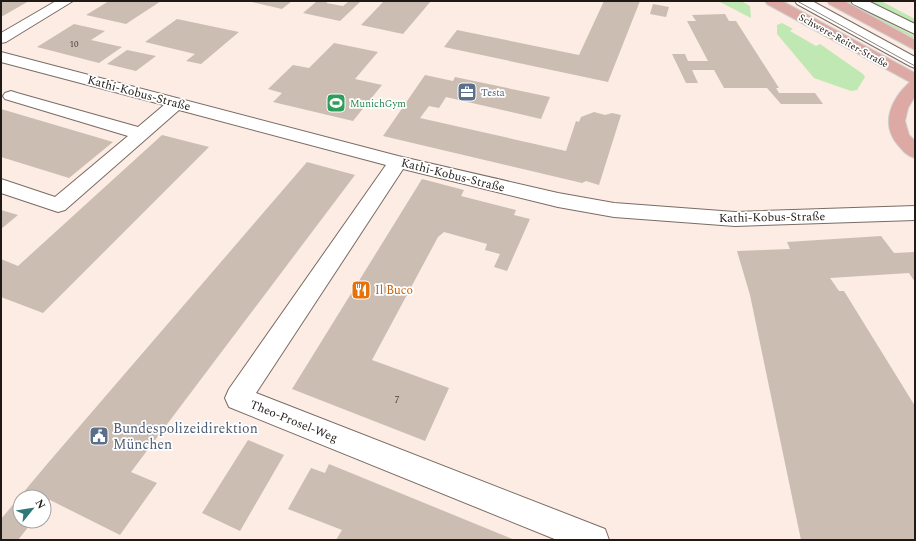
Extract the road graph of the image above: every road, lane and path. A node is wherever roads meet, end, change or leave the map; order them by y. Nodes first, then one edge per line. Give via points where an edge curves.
1 (66, 1) edge
2 (772, 1) edge
3 (802, 1) edge
4 (834, 1) edge
5 (858, 1) edge
6 (915, 30) edge
7 (1, 39) edge
8 (915, 46) edge
9 (1, 56) edge
10 (915, 63) edge
11 (915, 79) edge
12 (915, 86) edge
13 (11, 96) dead end
14 (177, 103) junction
15 (141, 134) junction
16 (915, 152) edge
17 (398, 162) junction
18 (1, 186) edge
19 (915, 213) edge
20 (594, 540) edge

1 - 7 street
2 - 11 main road, Schwere-Reiter-Straße
3 - 10 street
4 - 8 main road
5 - 6 street
9 - 14 street, Kathi-Kobus-Straße
12 - 16 main road via 906,95 896,114 900,134
13 - 15 street
14 - 15 street
14 - 17 street, Kathi-Kobus-Straße
15 - 18 street via 58,205
17 - 19 street, Kathi-Kobus-Straße via 558,200 622,211 735,219
17 - 20 street, Theo-Prosel-Weg via 238,398

